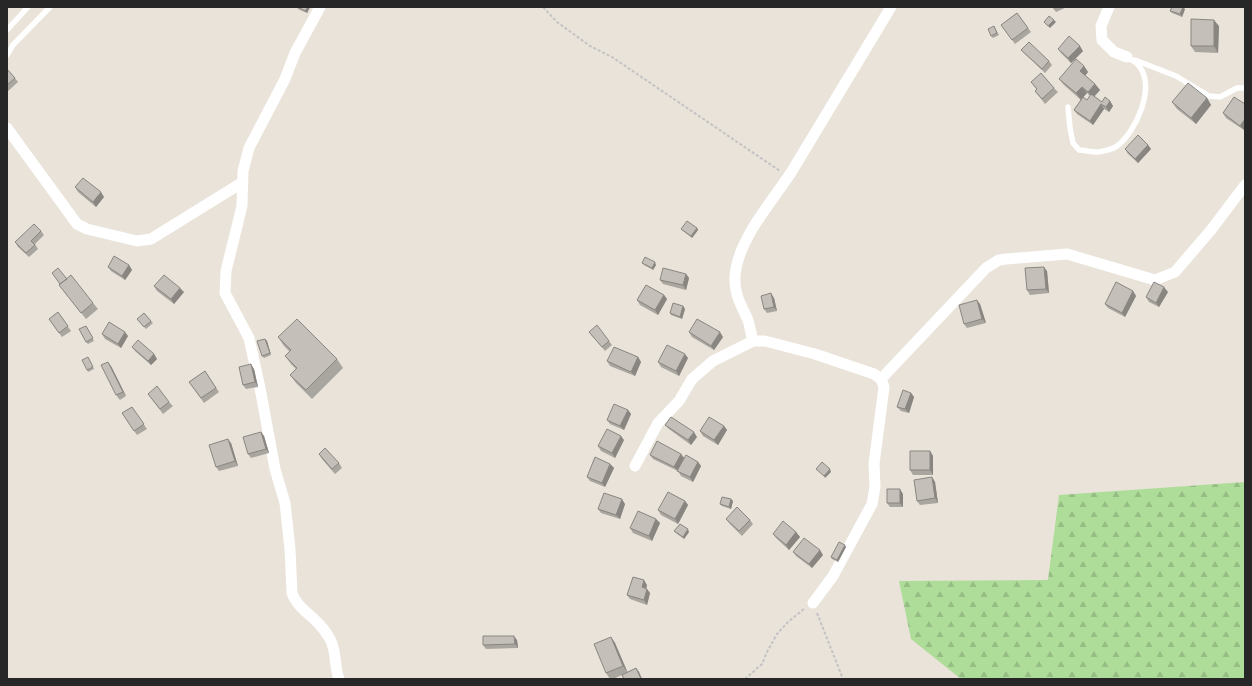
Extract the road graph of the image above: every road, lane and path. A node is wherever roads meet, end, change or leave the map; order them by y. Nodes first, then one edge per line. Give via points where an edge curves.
1 (28, 7) edge
2 (50, 7) edge
3 (320, 7) edge
4 (544, 7) edge
5 (891, 7) edge
6 (1109, 7) edge
7 (7, 30) edge
8 (7, 55) edge
9 (1127, 57) junction
10 (1245, 88) edge
11 (1068, 107) dead end
12 (7, 128) edge
13 (788, 176) junction
14 (242, 182) junction
15 (1245, 185) edge
16 (753, 341) junction
17 (881, 380) junction
18 (635, 466) dead end
19 (812, 603) junction
20 (339, 679) edge
21 (744, 679) edge
22 (843, 679) edge

1 - 7 lane
2 - 8 lane via 13,45
3 - 14 street via 295,52 286,79 249,148
4 - 13 path via 557,22 590,46 612,57
5 - 13 street
6 - 9 street via 1101,26 1102,40 1114,52
9 - 10 lane via 1176,76 1209,96 1220,97 1237,88
9 - 11 lane via 1140,67 1144,79 1145,98 1138,119 1116,147 1097,152 1079,150 1073,143
12 - 14 street via 77,224 87,229 137,241 151,239
13 - 16 street via 753,229 738,260 735,289
14 - 20 street via 242,206 226,271 225,293 249,338 254,359 275,469 285,503 294,600 320,625 331,640
15 - 17 street via 1175,272 1155,280 1067,254 999,260 986,268
16 - 17 street via 765,341 815,354 874,374
16 - 18 street via 713,361 692,380 679,401 658,423
17 - 19 street via 884,387 874,464 875,487 872,504 833,576
19 - 21 path via 777,634 762,664
19 - 22 path

